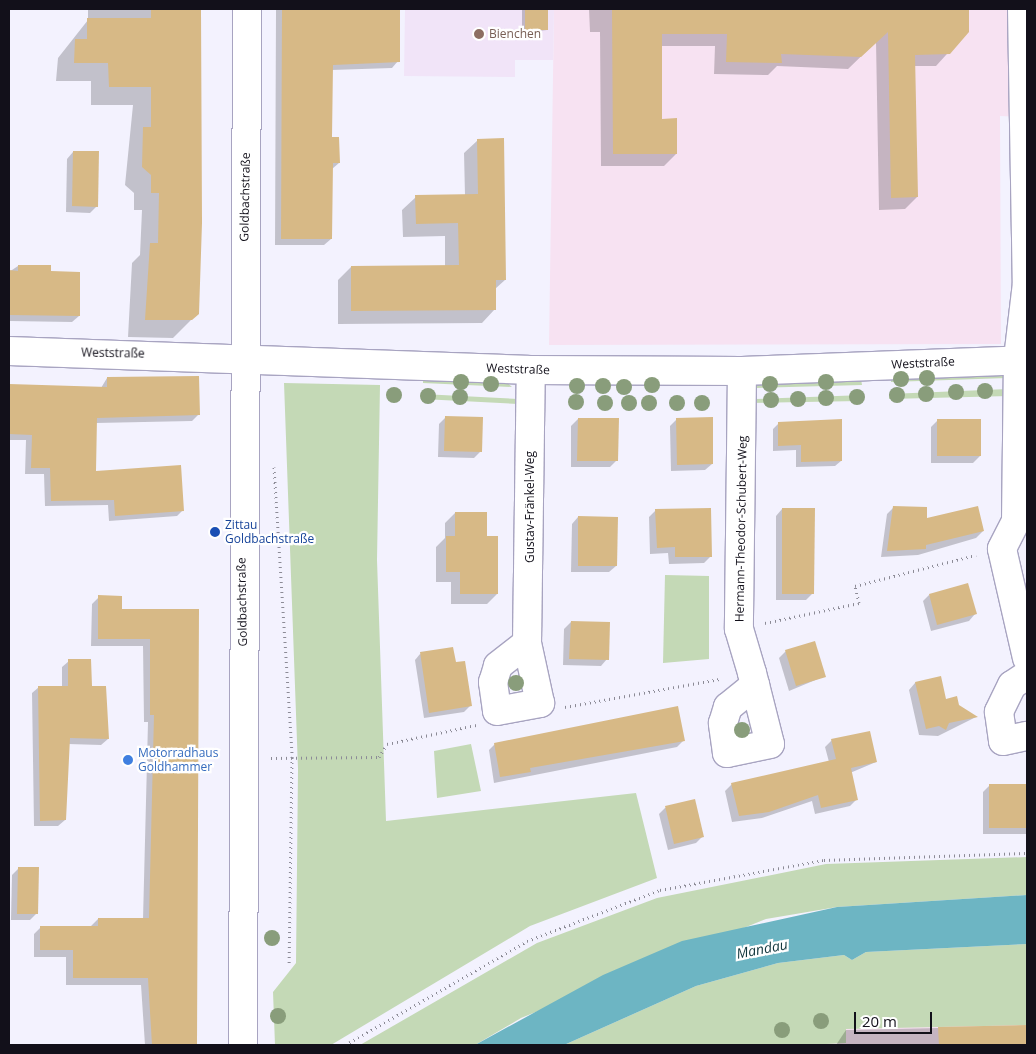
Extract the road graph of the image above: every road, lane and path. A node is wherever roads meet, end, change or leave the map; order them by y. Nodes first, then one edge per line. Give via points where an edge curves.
1 (247, 9) edge
2 (1022, 9) edge
3 (9, 351) edge
4 (243, 357) junction
5 (1022, 359) edge
6 (531, 370) junction
7 (742, 371) junction
8 (273, 455) dead end
9 (1002, 549) junction
10 (740, 629) junction
11 (527, 643) dead end
12 (1027, 658) edge
13 (1027, 674) edge
14 (755, 685) dead end
15 (1027, 736) edge
16 (1027, 853) edge
17 (289, 966) dead end
18 (243, 1045) edge
19 (345, 1045) edge

1 - 4 street, Goldbachstraße
2 - 5 street via 1027,284
3 - 4 street, Weststraße
4 - 6 street, Weststraße
4 - 18 street, Goldbachstraße
5 - 7 street, Weststraße
5 - 9 street via 1016,521
6 - 7 street, Weststraße
6 - 11 street, Gustav-Fränkel-Weg
7 - 10 street, Hermann-Theodor-Schubert-Weg
8 - 17 path via 292,757
9 - 10 path via 855,586 859,604
9 - 12 street
10 - 14 street, Hermann-Theodor-Schubert-Weg
13 - 15 street via 1012,685 999,712 1003,741
16 - 19 path via 824,860 740,872 660,890 527,941

